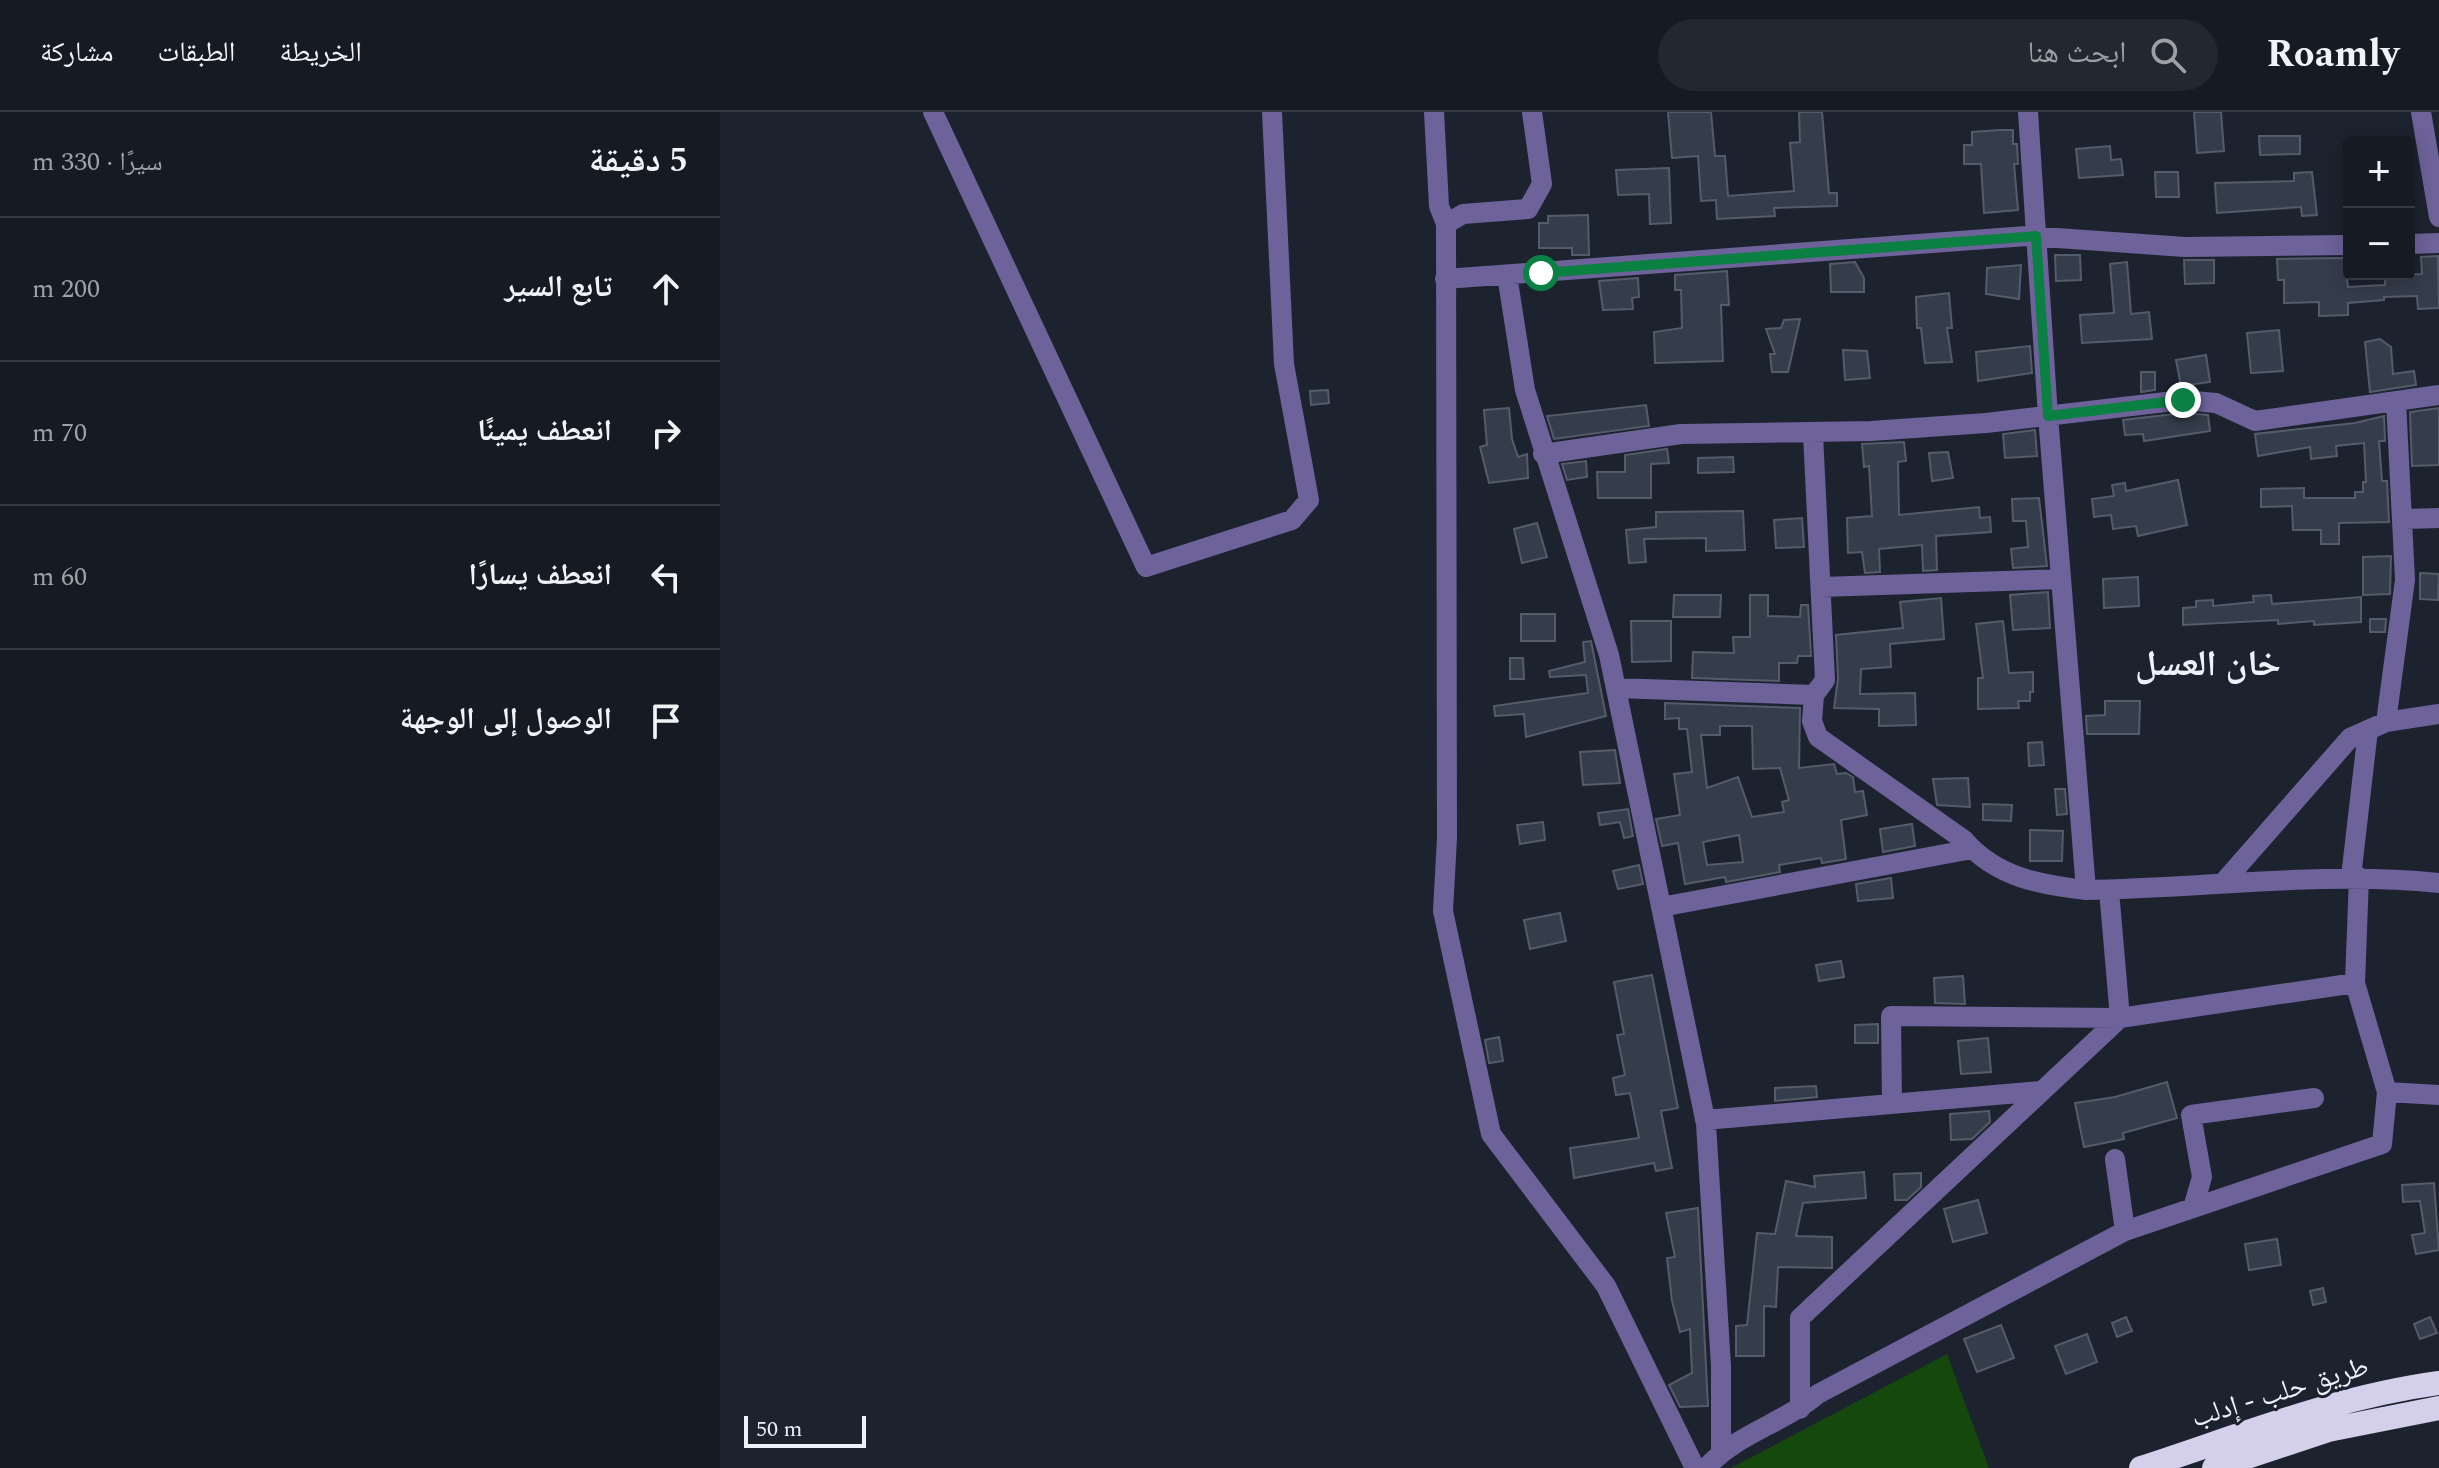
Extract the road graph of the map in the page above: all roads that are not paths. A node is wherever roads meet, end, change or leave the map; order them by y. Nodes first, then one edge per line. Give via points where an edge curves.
1 (933, 112) edge
2 (1272, 112) edge
3 (1434, 112) edge
4 (1532, 112) edge
5 (2028, 112) edge
6 (2421, 112) edge
7 (2439, 217) edge
8 (1446, 224) junction
9 (2036, 236) junction
10 (2439, 243) edge
11 (2415, 244) edge
12 (2343, 245) edge
13 (1507, 275) junction
14 (1445, 279) junction
15 (2439, 395) edge
16 (2396, 401) junction
17 (2048, 416) junction
18 (1813, 434) junction
19 (1543, 454) junction
20 (2439, 518) edge
21 (2404, 519) junction
22 (2061, 579) junction
23 (1821, 587) junction
24 (1616, 688) junction
25 (1814, 695) junction
26 (2439, 714) edge
27 (2377, 726) junction
28 (1972, 849) junction
29 (2355, 877) junction
30 (2439, 883) edge
31 (2222, 884) junction
32 (2086, 890) junction
33 (2109, 890) junction
34 (1661, 907) junction
35 (2355, 983) junction
36 (2120, 1018) junction
37 (2041, 1091) junction
38 (2387, 1092) junction
39 (2439, 1095) edge
40 (2314, 1098) dead end
41 (1892, 1104) junction
42 (1705, 1120) junction
43 (2115, 1159) dead end
44 (2193, 1208) junction
45 (2125, 1231) junction
46 (2439, 1383) edge
47 (2439, 1408) edge
48 (1800, 1409) junction
49 (1721, 1451) junction
50 (1695, 1468) edge
51 (1706, 1468) edge
52 (2141, 1468) edge
53 (2214, 1468) edge

1 - 2 street via 1146,567 1292,520 1309,500 1284,364
3 - 8 street via 1439,206
4 - 8 street via 1542,184 1528,209 1463,214
5 - 9 street
6 - 7 street
8 - 14 street
9 - 12 street via 2185,247
9 - 13 street
9 - 17 street
10 - 11 street
13 - 14 street
13 - 19 street via 1525,390
14 - 50 street via 1443,911 1491,1134 1606,1286
15 - 16 street
16 - 17 street via 2255,421 2216,403 2183,400
16 - 21 street
17 - 18 street
17 - 22 street
18 - 19 street via 1681,434
18 - 23 street
19 - 24 street
20 - 21 street
21 - 27 street via 2405,580
22 - 23 street
22 - 32 street
23 - 25 street via 1825,680
24 - 25 street
24 - 34 street
25 - 28 street via 1812,721 1818,737
26 - 27 street
27 - 29 street
27 - 31 street via 2350,738
28 - 32 street via 2010,874
28 - 34 street
29 - 30 street
29 - 31 street
29 - 35 street
31 - 33 street
32 - 33 street
33 - 36 street
34 - 42 street
35 - 36 street
35 - 38 street
36 - 37 street
36 - 41 street via 1891,1016
37 - 41 street
37 - 48 street via 1800,1318
38 - 39 street
38 - 44 street via 2382,1144
40 - 44 street via 2191,1115 2202,1177
41 - 42 street
42 - 49 street via 1721,1366
43 - 45 street
44 - 45 street
45 - 48 street via 1818,1394
46 - 52 highway, طريق حلب - إدلب via 2379,1391
47 - 53 highway via 2328,1430
48 - 49 street
49 - 51 street

